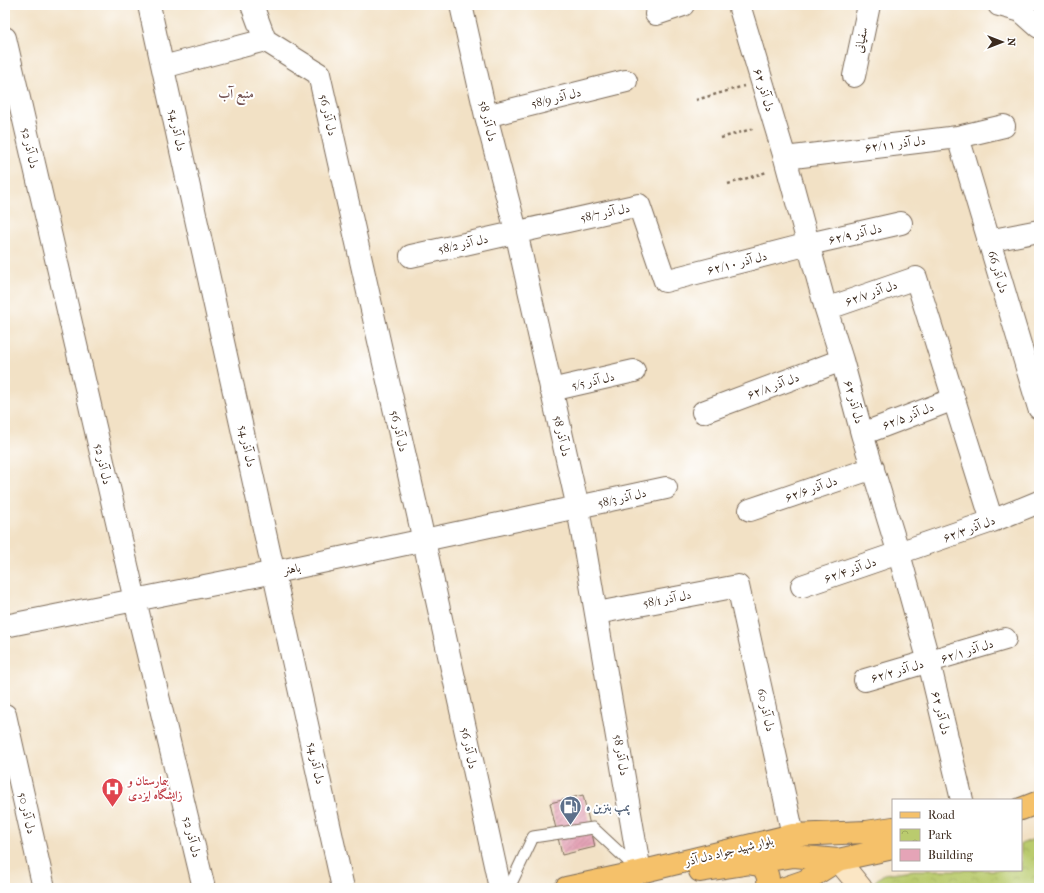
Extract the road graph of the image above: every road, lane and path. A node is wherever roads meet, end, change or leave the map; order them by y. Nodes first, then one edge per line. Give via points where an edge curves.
1 (149, 5) edge
2 (252, 5) edge
3 (461, 5) edge
4 (683, 5) edge
5 (739, 5) edge
6 (869, 5) edge
7 (999, 5) edge
8 (656, 14) dead end
9 (1039, 26) edge
10 (5, 38) edge
11 (265, 40) junction
12 (163, 67) junction
13 (854, 76) dead end
14 (761, 80) junction
15 (626, 81) dead end
16 (696, 100) dead end
17 (486, 116) junction
18 (774, 123) junction
19 (1004, 126) dead end
20 (958, 136) junction
21 (721, 138) dead end
22 (786, 162) junction
23 (728, 184) dead end
24 (901, 223) dead end
25 (1039, 231) edge
26 (516, 232) junction
27 (988, 241) junction
28 (809, 244) junction
29 (411, 256) dead end
30 (665, 281) joint
31 (826, 308) junction
32 (842, 360) junction
33 (634, 371) dead end
34 (551, 390) junction
35 (954, 399) junction
36 (1039, 408) edge
37 (704, 412) dead end
38 (862, 434) junction
39 (873, 468) junction
40 (666, 488) dead end
41 (1039, 502) edge
42 (578, 508) junction
43 (750, 510) dead end
44 (992, 521) junction
45 (424, 541) junction
46 (899, 554) junction
47 (275, 572) junction
48 (738, 586) joint
49 (802, 586) dead end
50 (135, 600) junction
51 (597, 613) junction
52 (5, 626) edge
53 (1004, 639) dead end
54 (929, 662) junction
55 (865, 680) dead end
56 (5, 715) edge
57 (962, 799) edge
58 (1039, 802) edge
59 (1022, 809) edge
60 (892, 828) edge
61 (793, 835) junction
62 (892, 848) edge
63 (838, 860) junction
64 (749, 863) junction
65 (640, 872) junction
66 (44, 888) edge
67 (204, 888) edge
68 (343, 888) edge
69 (500, 888) edge
70 (509, 888) edge
71 (566, 888) edge
72 (767, 888) edge
73 (785, 888) edge
74 (861, 888) edge

1 - 12 street, دل آذر 54
2 - 11 street
3 - 17 street, دل آذر 58
4 - 8 street
5 - 14 street, دل آذر ۶۲
6 - 13 street, سفیانی
7 - 9 street via 1021,11
10 - 50 street, دل آذر 52
11 - 12 street
11 - 45 street, دل آذر 56 via 319,74
12 - 47 street, دل آذر 54
14 - 16 path
14 - 18 street, دل آذر ۶۲
15 - 17 street, دل آذر 58/9
17 - 26 street, دل آذر 58
18 - 21 path
18 - 22 street, دل آذر ۶۲
19 - 20 street, دل آذر ۶۲/۱۱
20 - 22 street, دل آذر ۶۲/۱۱
20 - 27 street, دل آذر 66
22 - 23 path
22 - 28 street, دل آذر ۶۲
24 - 28 street, دل آذر ۶۲/۹
25 - 27 street
26 - 29 street, دل آذر 58/2
26 - 30 street, دل آذر 58/7 via 639,205
26 - 34 street, دل آذر 58
27 - 36 street, دل آذر 66
28 - 30 street, دل آذر ۶۲/۱۰
28 - 31 street, دل آذر ۶۲
31 - 32 street, دل آذر ۶۲
31 - 35 street, دل آذر ۶۲/۷ via 916,278
32 - 37 street, دل آذر ۶۲/۸
32 - 38 street, دل آذر ۶۲
33 - 34 street, دل آذر 5/5
34 - 42 street, دل آذر 58
35 - 38 street, دل آذر ۶۲/۵
35 - 44 street
38 - 39 street, دل آذر ۶۲
39 - 43 street, دل آذر ۶۲/۶
39 - 46 street, دل آذر ۶۲
40 - 42 street, دل آذر 58/3
41 - 44 street, دل آذر ۶۲/۳
42 - 45 street, باهنر
42 - 51 street, دل آذر 58
44 - 46 street, دل آذر ۶۲/۳
45 - 47 street, باهنر
45 - 69 street, دل آذر 56
46 - 49 street, دل آذر ۶۲/۴
46 - 54 street, دل آذر ۶۲
47 - 50 street, باهنر
47 - 68 street, دل آذر 54
48 - 51 street, دل آذر 58/1
48 - 61 street, دل آذر 60
50 - 52 street, باهنر
50 - 67 street, دل آذر 52
51 - 65 street, دل آذر 58
53 - 54 street, دل آذر ۶۲/۱
54 - 55 street, دل آذر ۶۲/۲
54 - 57 street, دل آذر ۶۲
56 - 66 street, دل آذر 50
58 - 59 main road
60 - 61 main road, بلوار شهید جواد دل آذر via 866,832
61 - 65 main road, بلوار شهید جواد دل آذر
62 - 63 main road
63 - 64 main road via 794,856
63 - 73 main road via 804,881
63 - 74 main road
64 - 65 main road via 703,871
64 - 72 main road via 759,865 767,872
65 - 70 lane via 593,828 533,837
65 - 71 main road, بلوار شهید جواد دل آذر

